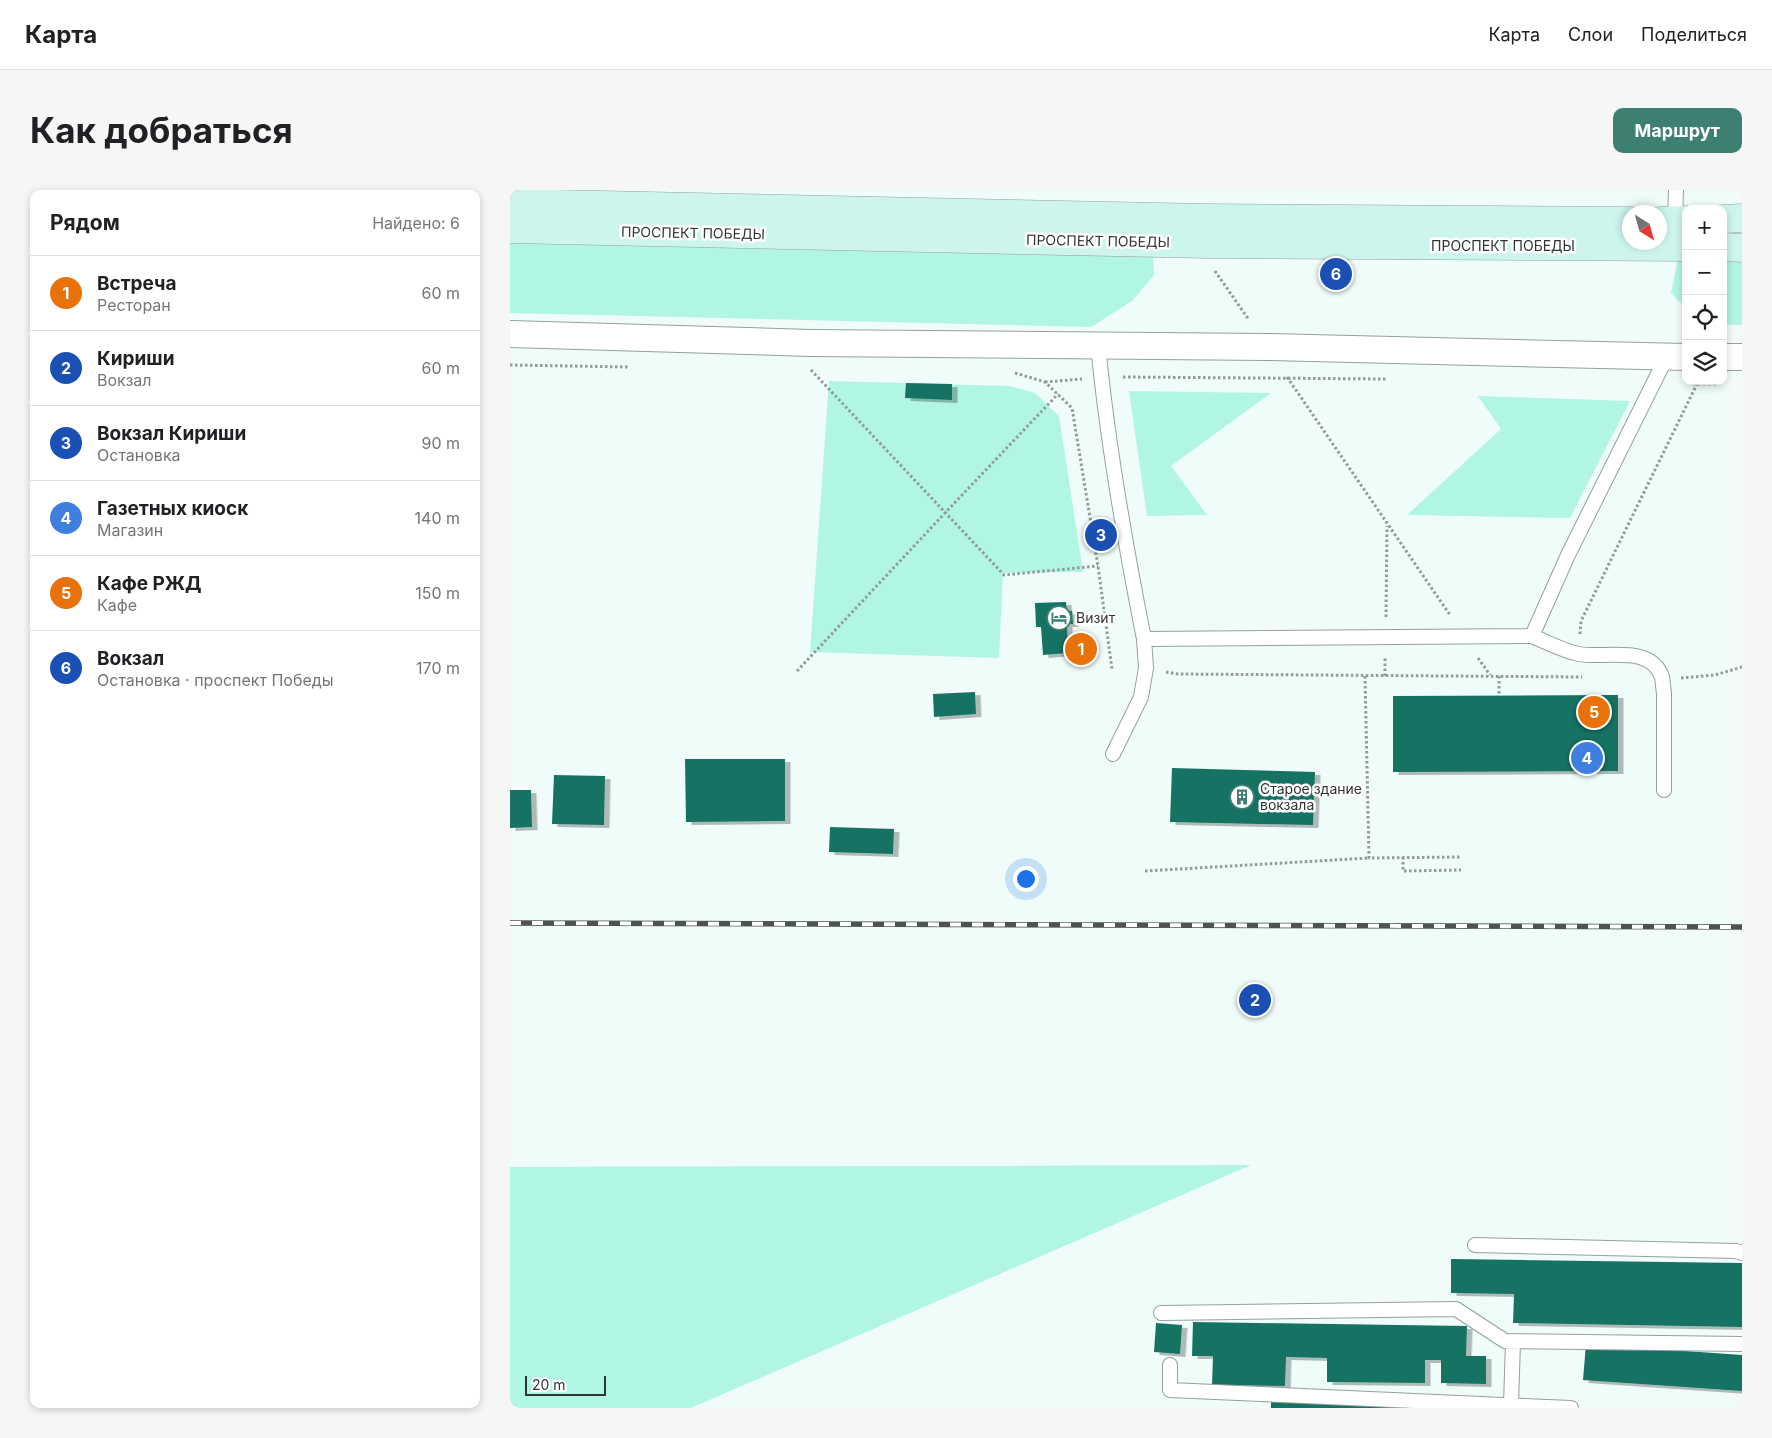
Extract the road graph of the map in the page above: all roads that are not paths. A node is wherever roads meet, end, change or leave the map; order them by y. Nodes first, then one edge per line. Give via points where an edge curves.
1 (1676, 190) edge
2 (510, 203) edge
3 (1742, 218) edge
4 (1727, 219) edge
5 (1622, 221) edge
6 (1673, 221) edge
7 (510, 229) edge
8 (1682, 247) edge
9 (1727, 248) edge
10 (1742, 248) edge
11 (510, 334) edge
12 (1098, 344) junction
13 (1676, 357) edge
14 (1727, 357) edge
15 (1742, 358) edge
16 (1532, 636) junction
17 (1144, 640) junction
18 (1113, 754) dead end
19 (1664, 790) dead end
20 (1476, 1245) dead end
21 (1742, 1253) edge
22 (1161, 1313) dead end
23 (1513, 1341) junction
24 (1742, 1344) edge
25 (1170, 1366) dead end
26 (1511, 1405) junction
27 (1571, 1408) edge

1 - 6 lane
2 - 5 main road, ПРОСПЕКТ ПОБЕДЫ via 1196,218
3 - 4 main road
7 - 8 main road, ПРОСПЕКТ ПОБЕДЫ via 1206,244
9 - 10 main road
11 - 12 street via 811,343
12 - 13 street
12 - 17 lane via 1129,562
13 - 16 lane via 1654,383 1568,555
14 - 15 street
16 - 17 lane
16 - 19 lane via 1579,654 1639,656 1657,668 1664,692
17 - 18 lane via 1146,668 1141,696
20 - 21 lane
22 - 23 lane via 1456,1309 1505,1341
23 - 24 lane
23 - 26 lane
25 - 26 lane via 1170,1390
26 - 27 lane

